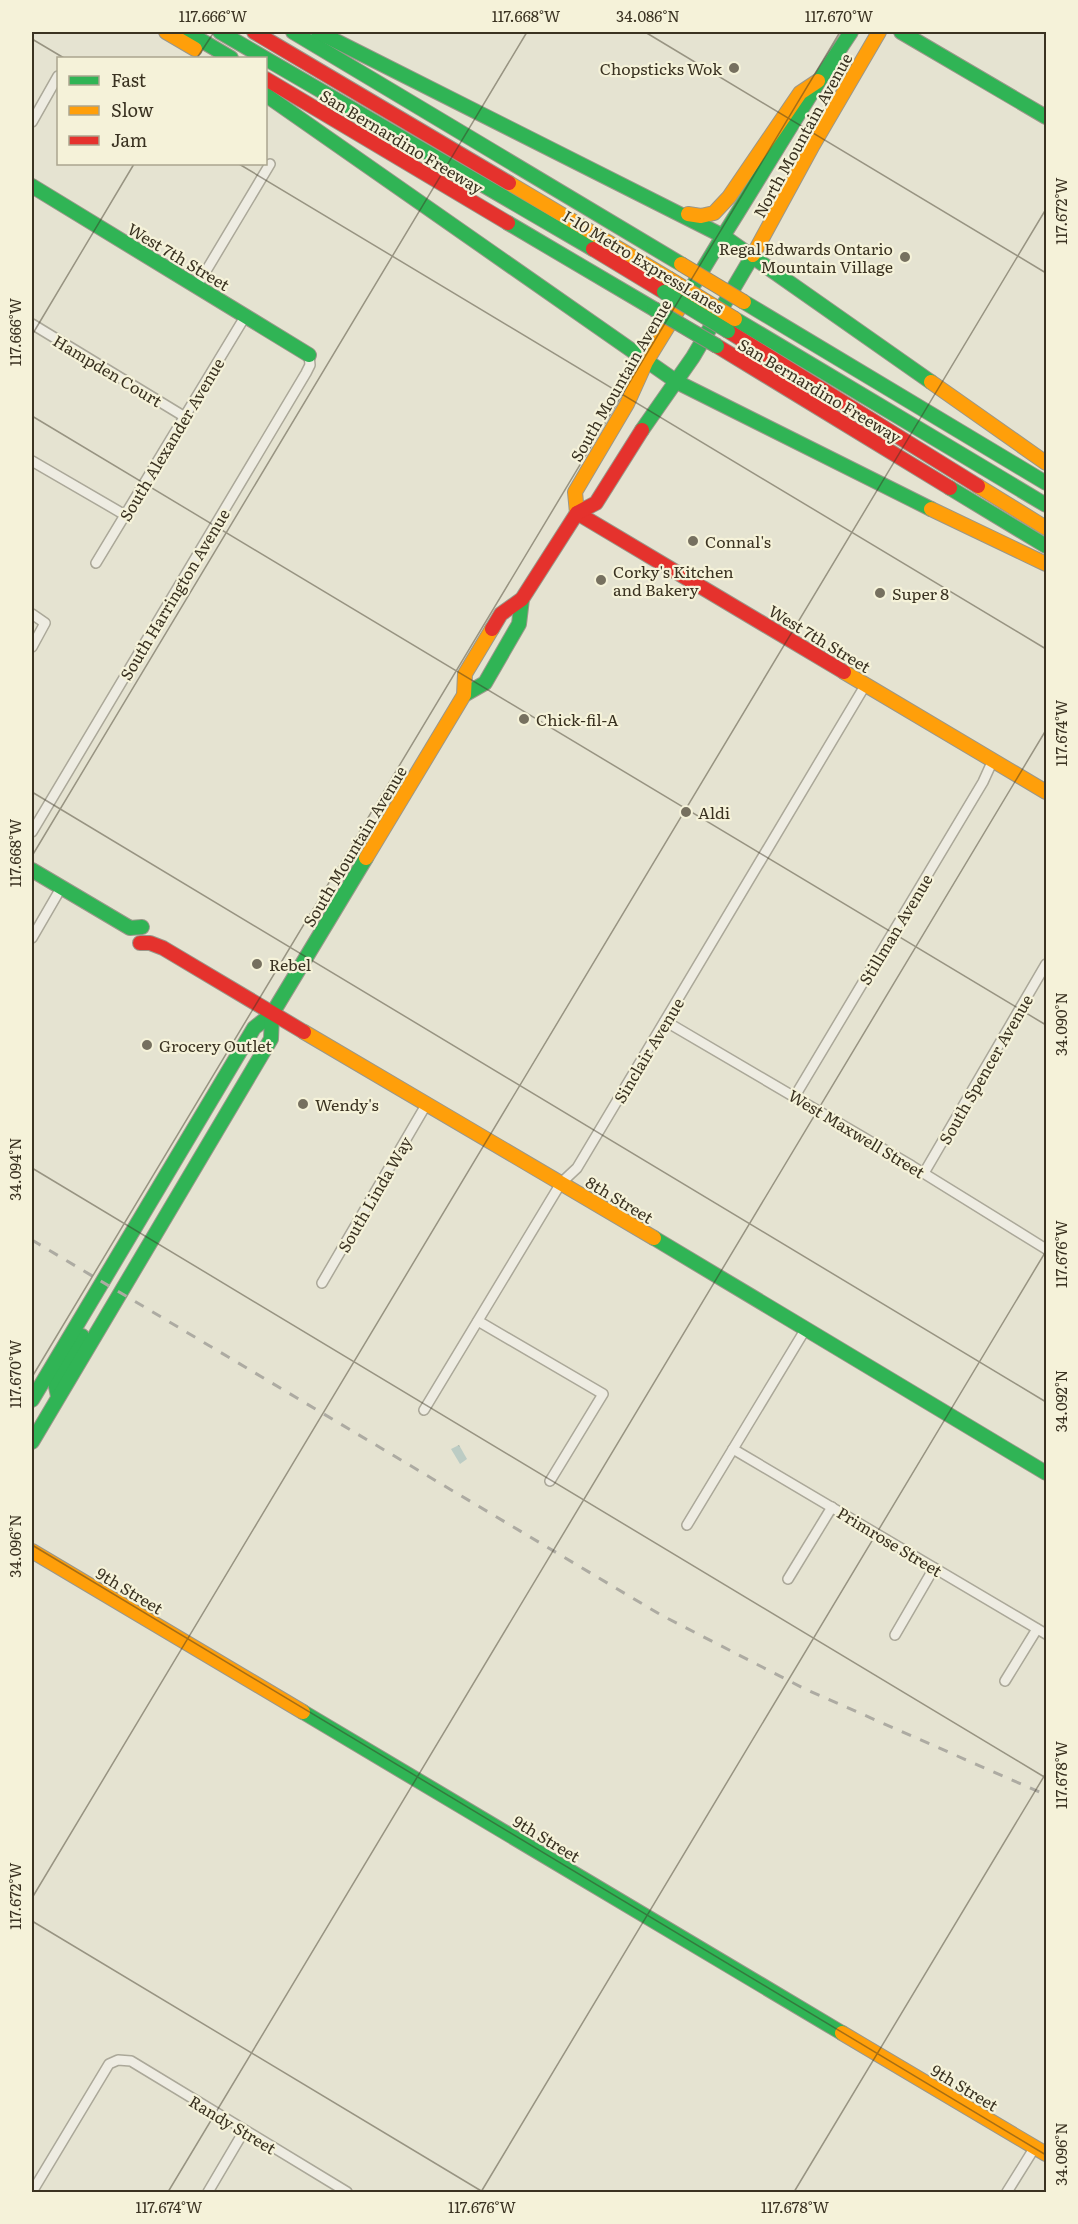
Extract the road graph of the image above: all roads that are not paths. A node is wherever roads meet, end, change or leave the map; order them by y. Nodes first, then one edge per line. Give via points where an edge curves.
1 (166, 32) edge
2 (187, 32) edge
3 (220, 32) edge
4 (254, 32) edge
5 (292, 32) edge
6 (318, 32) edge
7 (851, 32) edge
8 (879, 32) edge
9 (901, 32) edge
10 (208, 57) edge
11 (229, 57) edge
12 (261, 57) edge
13 (267, 60) edge
14 (303, 60) junction
15 (267, 62) edge
16 (57, 78) edge
17 (267, 80) edge
18 (818, 81) junction
19 (267, 96) edge
20 (1047, 117) edge
21 (32, 122) edge
22 (351, 130) junction
23 (270, 164) dead end
24 (542, 183) junction
25 (32, 186) edge
26 (679, 212) junction
27 (723, 236) junction
28 (753, 255) junction
29 (197, 286) junction
30 (246, 315) junction
31 (32, 324) edge
32 (732, 325) junction
33 (309, 355) joint
34 (646, 362) junction
35 (677, 382) junction
36 (185, 417) junction
37 (32, 461) edge
38 (1047, 463) edge
39 (1016, 465) junction
40 (1047, 483) edge
41 (944, 485) junction
42 (1047, 492) edge
43 (1047, 505) edge
44 (577, 513) junction
45 (125, 515) junction
46 (1047, 529) edge
47 (1047, 546) edge
48 (96, 563) dead end
49 (1047, 564) edge
50 (522, 599) junction
51 (32, 614) edge
52 (32, 647) edge
53 (866, 684) junction
54 (464, 695) junction
55 (993, 760) junction
56 (1047, 792) edge
57 (32, 832) edge
58 (32, 870) edge
59 (61, 888) junction
60 (100, 911) junction
61 (32, 938) edge
62 (175, 956) junction
63 (1047, 964) edge
64 (1043, 976) edge
65 (272, 1014) junction
66 (665, 1021) junction
67 (219, 1087) junction
68 (795, 1096) junction
69 (426, 1104) junction
70 (184, 1144) junction
71 (206, 1148) junction
72 (924, 1173) junction
73 (561, 1183) junction
74 (1047, 1249) edge
75 (139, 1263) junction
76 (322, 1283) dead end
77 (88, 1306) junction
78 (478, 1321) junction
79 (805, 1330) junction
80 (41, 1384) junction
81 (58, 1396) junction
82 (32, 1400) edge
83 (424, 1410) dead end
84 (32, 1426) edge
85 (32, 1442) edge
86 (733, 1449) junction
87 (1047, 1473) edge
88 (550, 1481) dead end
89 (831, 1507) junction
90 (687, 1525) dead end
91 (32, 1551) edge
92 (934, 1568) junction
93 (788, 1579) dead end
94 (1037, 1629) junction
95 (1047, 1634) edge
96 (895, 1635) dead end
97 (1005, 1681) dead end
98 (244, 2131) junction
99 (1041, 2151) edge
100 (32, 2192) edge
101 (208, 2193) edge
102 (347, 2193) edge
103 (1007, 2193) edge

1 - 10 main road
2 - 11 main road
3 - 12 main road, I-10 Metro ExpressLanes
4 - 14 main road, I-10 Metro ExpressLanes
5 - 24 main road
6 - 26 main road
7 - 18 main road, North Mountain Avenue
8 - 28 main road, North Mountain Avenue
9 - 20 main road
13 - 32 main road, I-10 Metro ExpressLanes, bridge via 664,292
14 - 24 main road
14 - 32 main road, I-10 Metro ExpressLanes, bridge via 668,278
15 - 22 main road
16 - 21 street
17 - 22 main road, San Bernardino Freeway
18 - 26 main road via 800,93 714,213 700,216
18 - 27 main road, North Mountain Avenue
19 - 34 main road
22 - 41 main road, San Bernardino Freeway, bridge
23 - 29 street
24 - 39 main road, bridge
25 - 29 main road, West 7th Street
26 - 27 main road
27 - 28 main road
27 - 34 main road, South Mountain Avenue
28 - 35 main road, South Mountain Avenue
28 - 38 main road
29 - 30 main road, West 7th Street
30 - 33 main road, West 7th Street
30 - 36 street, South Alexander Avenue
31 - 36 street, Hampden Court
32 - 43 main road, I-10 Metro ExpressLanes
32 - 46 main road, I-10 Metro ExpressLanes
33 - 57 street, South Harrington Avenue via 306,373
34 - 35 main road
34 - 44 main road, South Mountain Avenue via 627,404 575,492
35 - 44 main road, South Mountain Avenue via 629,448 596,503
35 - 49 main road
36 - 45 street, South Alexander Avenue
37 - 45 street
39 - 40 main road
39 - 42 main road
41 - 46 main road
41 - 47 main road, San Bernardino Freeway
44 - 50 main road, South Mountain Avenue
44 - 53 main road, West 7th Street
45 - 48 street, South Alexander Avenue
50 - 54 main road, South Mountain Avenue via 501,614 465,674
50 - 54 main road, South Mountain Avenue via 519,624 485,683
51 - 52 street via 45,623
53 - 55 main road, West 7th Street
53 - 66 street, Sinclair Avenue
54 - 65 main road, South Mountain Avenue
55 - 56 main road, West 7th Street
55 - 68 street, Stillman Avenue
58 - 59 main road, 8th Street
59 - 60 main road, 8th Street
59 - 61 street
60 - 62 main road, 8th Street via 105,921 140,943 164,957
60 - 62 main road, 8th Street via 112,910 142,927 172,946
62 - 65 main road, 8th Street
63 - 64 street, South Spencer Avenue
64 - 72 street, South Spencer Avenue
65 - 67 main road, South Mountain Avenue via 254,1028
65 - 69 main road, 8th Street
65 - 71 main road, South Mountain Avenue via 271,1039
66 - 68 street, West Maxwell Street
66 - 73 street, Sinclair Avenue via 577,1168
67 - 70 main road, South Mountain Avenue
67 - 71 main road via 213,1117 203,1134
68 - 72 street, West Maxwell Street
69 - 73 main road, 8th Street
69 - 76 street, South Linda Way
70 - 75 main road via 192,1155 143,1237
70 - 77 main road, South Mountain Avenue
71 - 75 main road, South Mountain Avenue
72 - 74 street, West Maxwell Street
73 - 78 street, Sinclair Avenue
73 - 79 main road, 8th Street
75 - 81 main road, South Mountain Avenue
77 - 80 main road
77 - 81 main road via 81,1338 55,1382
78 - 83 street, Sinclair Avenue
78 - 88 street via 603,1394
79 - 86 street
79 - 87 main road, 8th Street
80 - 82 main road
80 - 84 main road via 47,1398
81 - 85 main road
86 - 89 street, Primrose Street
86 - 90 street
89 - 92 street, Primrose Street
89 - 93 street
91 - 99 main road, 9th Street
92 - 94 street, Primrose Street
92 - 96 street
94 - 95 street, Primrose Street
94 - 97 street
98 - 100 street, Randy Street via 131,2061 118,2060 109,2064
98 - 101 street
98 - 102 street, Randy Street
99 - 103 street

